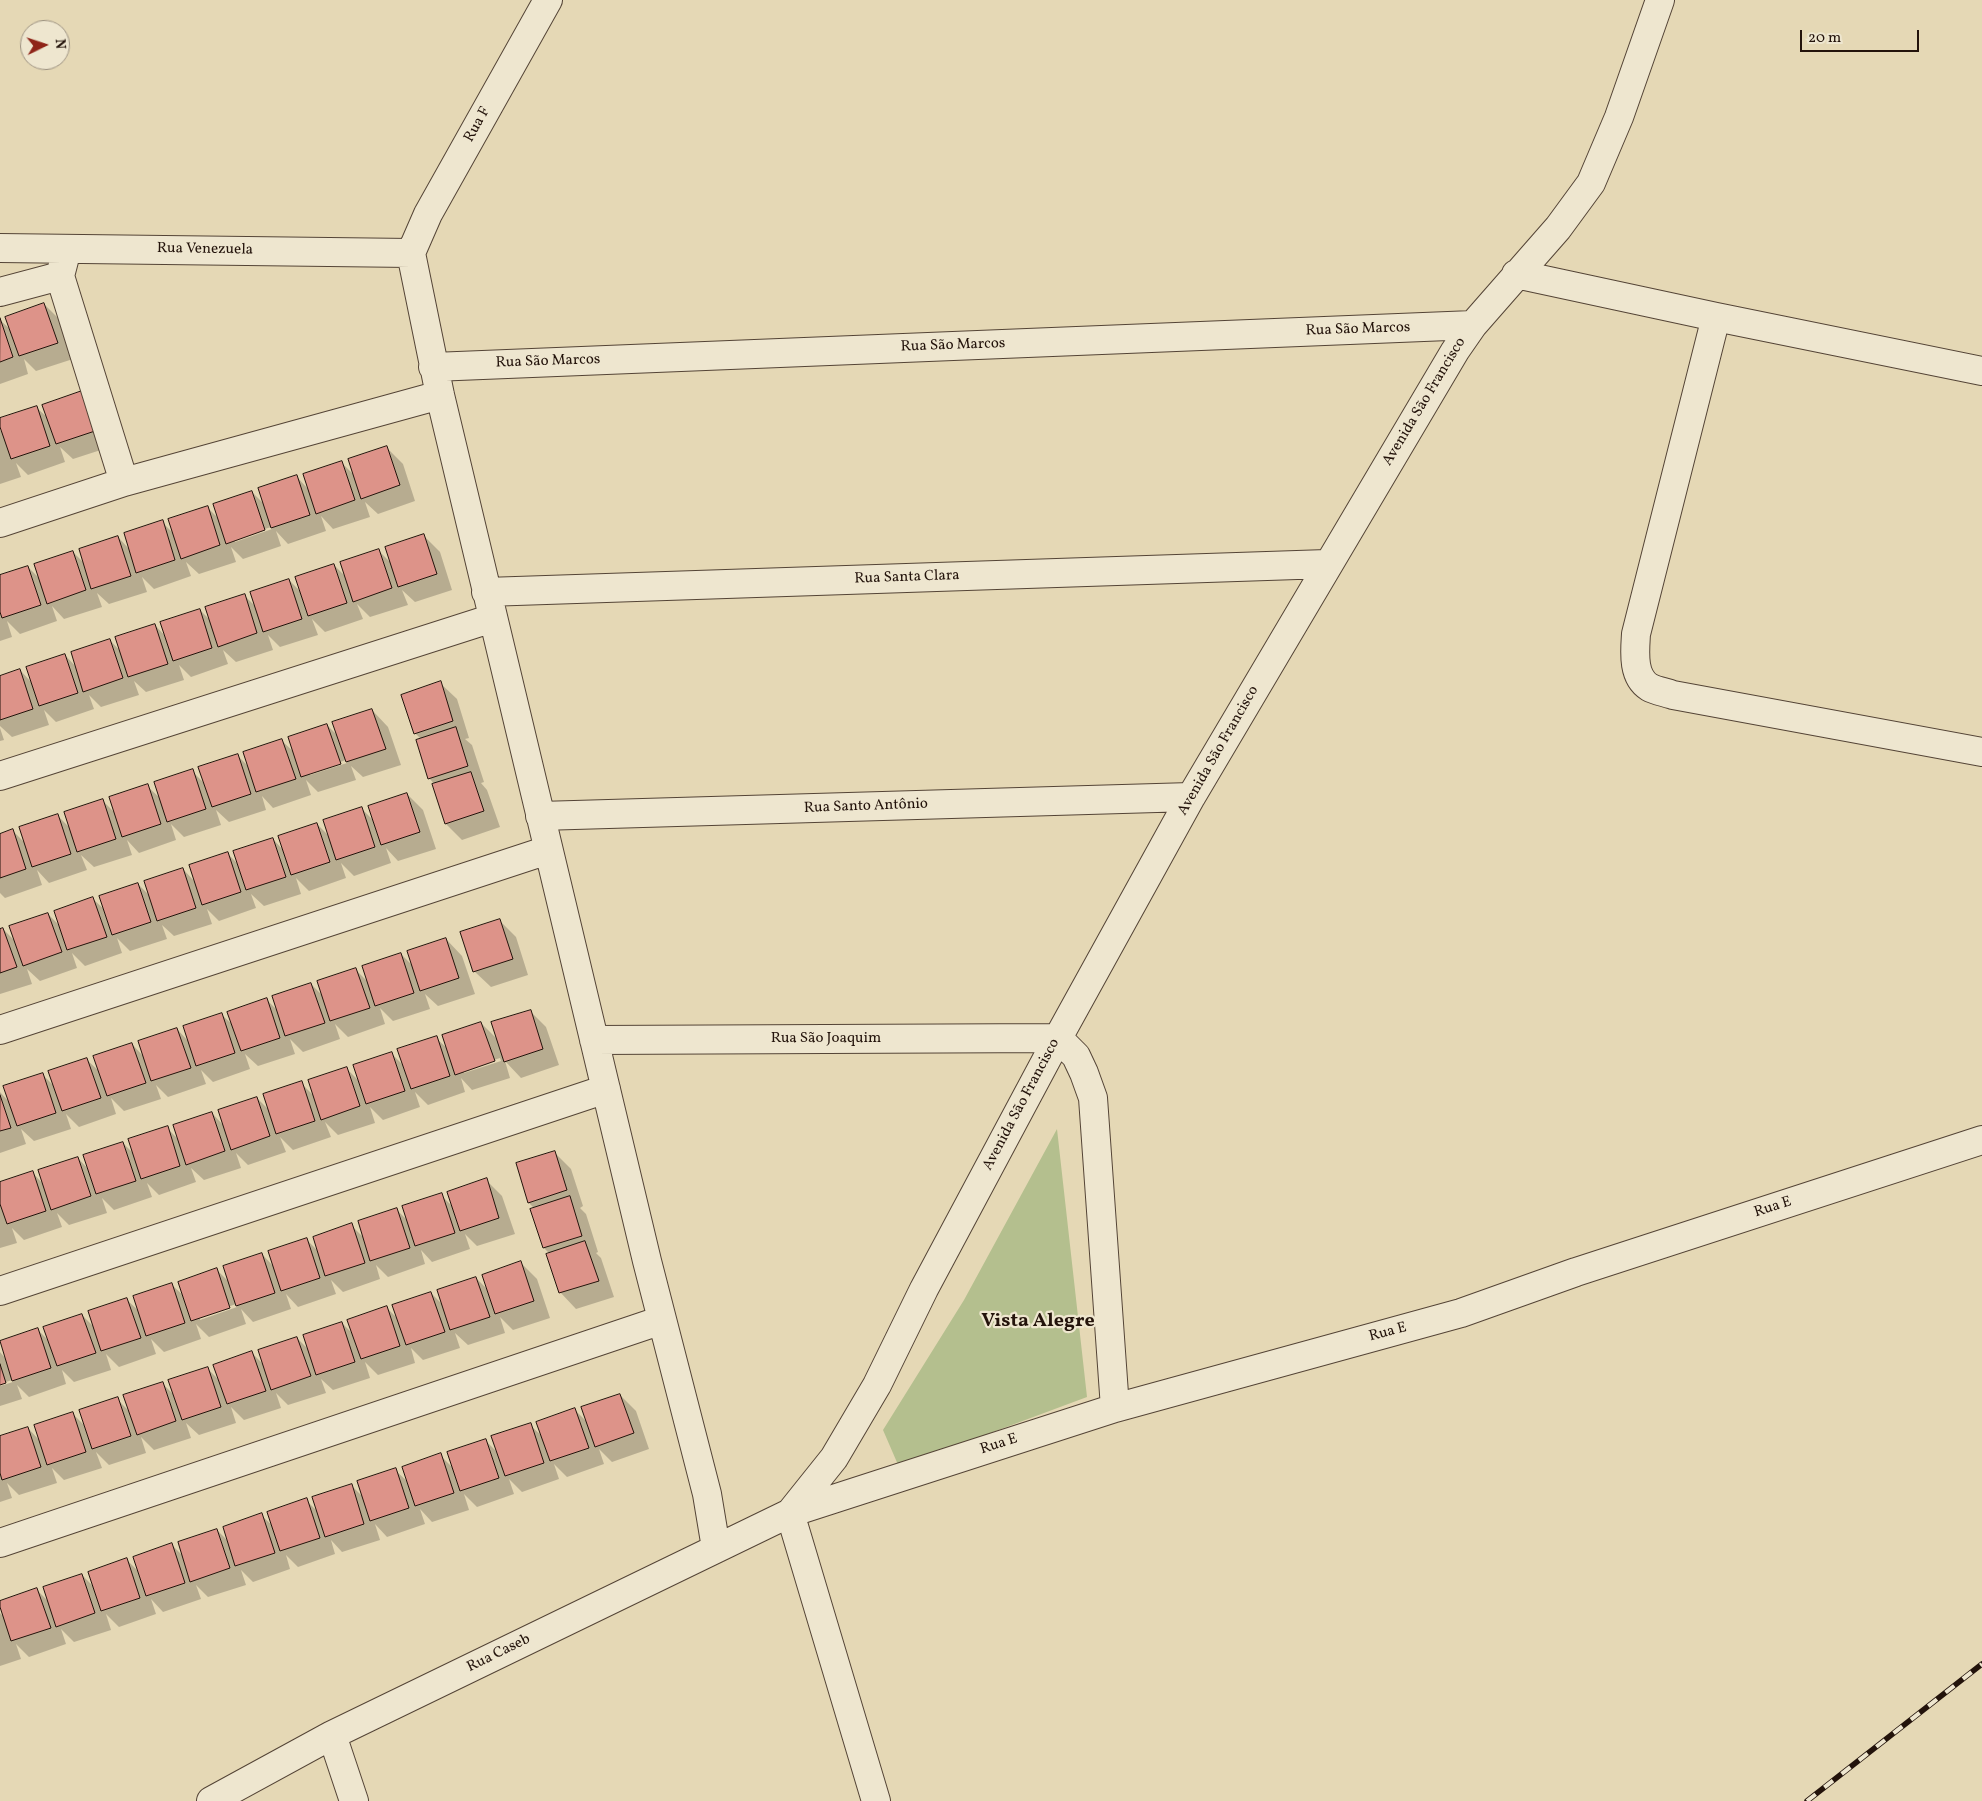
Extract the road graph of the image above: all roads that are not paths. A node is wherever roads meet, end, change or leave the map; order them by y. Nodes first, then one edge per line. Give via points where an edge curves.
1 (548, 0) edge
2 (1660, 0) edge
3 (0, 248) edge
4 (67, 249) junction
5 (411, 253) junction
6 (1516, 274) junction
7 (60, 276) junction
8 (0, 292) edge
9 (1716, 317) junction
10 (1473, 325) junction
11 (433, 367) junction
12 (1982, 371) edge
13 (440, 395) junction
14 (124, 482) junction
15 (0, 523) edge
16 (1327, 564) junction
17 (486, 592) junction
18 (493, 618) junction
19 (1982, 752) edge
20 (0, 776) edge
21 (1191, 797) junction
22 (540, 816) junction
23 (548, 850) junction
24 (0, 1030) edge
25 (1058, 1038) junction
26 (594, 1040) junction
27 (606, 1089) junction
28 (1982, 1140) edge
29 (0, 1291) edge
30 (662, 1320) junction
31 (1115, 1408) junction
32 (790, 1513) junction
33 (0, 1543) edge
34 (716, 1548) junction
35 (332, 1735) junction
36 (211, 1801) edge
37 (354, 1801) edge
38 (876, 1801) edge

1 - 5 street, Rua F via 428,214
2 - 6 street, Avenida São Francisco via 1619,117 1591,183 1558,228
3 - 4 street, Rua Venezuela
4 - 5 street, Rua Venezuela
4 - 7 street
5 - 11 street
6 - 9 street
6 - 10 street, Avenida São Francisco
7 - 8 street
7 - 14 street
9 - 12 street
9 - 19 street via 1636,634 1635,659 1640,678 1650,687 1672,695
10 - 11 street, Rua São Marcos
10 - 16 street, Avenida São Francisco
11 - 13 street
13 - 14 street
13 - 17 street
14 - 15 street
16 - 17 street, Rua Santa Clara
16 - 21 street, Avenida São Francisco
17 - 18 street
18 - 20 street
18 - 22 street
21 - 22 street, Rua Santo Antônio
21 - 25 street, Avenida São Francisco
22 - 23 street
23 - 24 street
23 - 26 street
25 - 26 street, Rua São Joaquim
25 - 31 street via 1076,1056 1093,1098
25 - 32 street, Avenida São Francisco via 924,1289 877,1385 834,1458
26 - 27 street
27 - 29 street
27 - 30 street
28 - 31 street, Rua E via 1576,1272 1461,1313
30 - 33 street
30 - 34 street via 707,1494
31 - 32 street, Rua E
32 - 34 street, Rua Caseb
32 - 38 street
34 - 35 street, Rua Caseb
35 - 36 street, Rua Caseb
35 - 37 street

